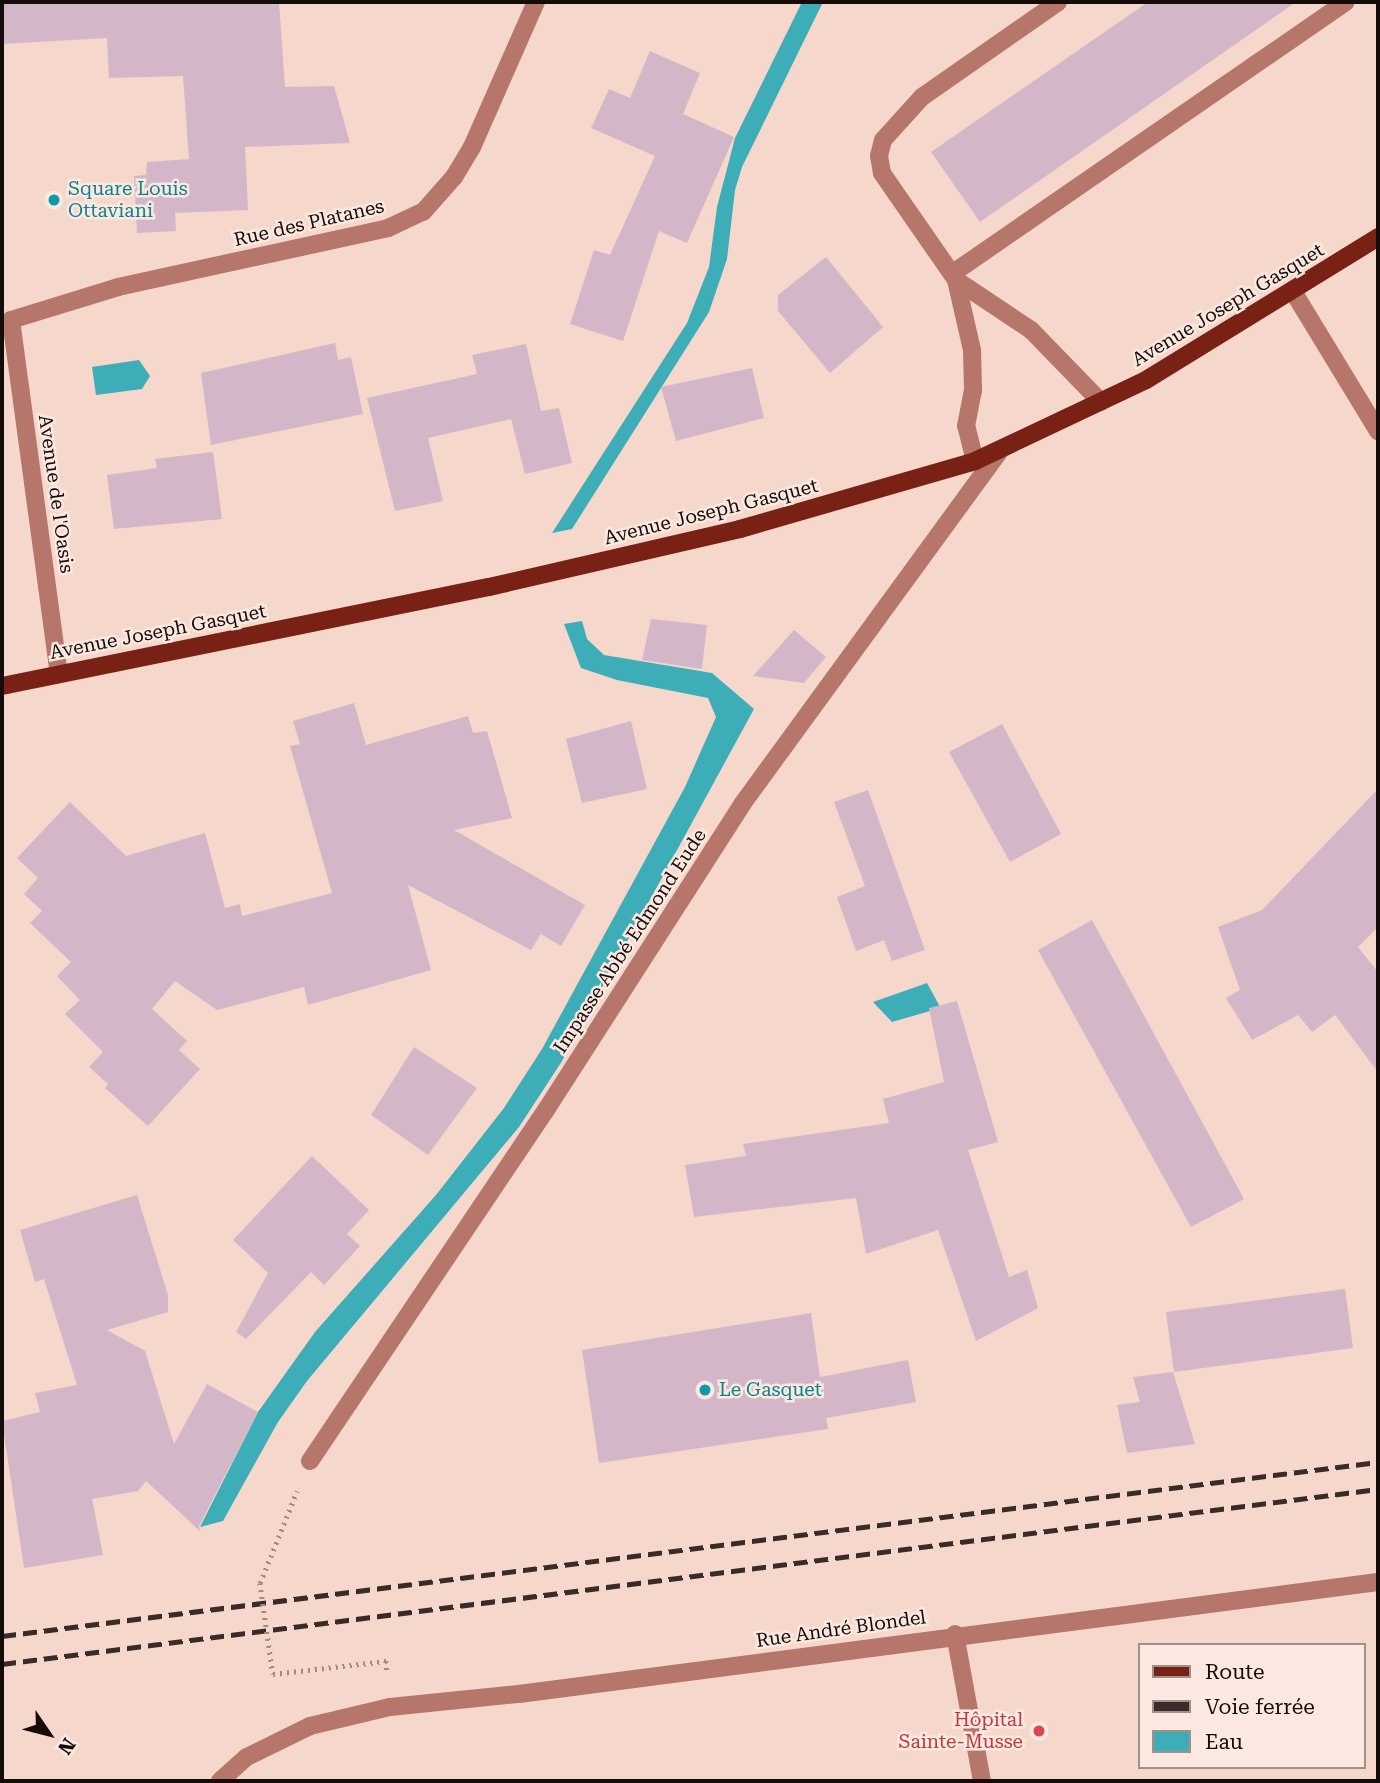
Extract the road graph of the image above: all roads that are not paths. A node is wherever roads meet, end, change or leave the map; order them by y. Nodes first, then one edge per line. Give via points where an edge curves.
1 (536, 2) edge
2 (1058, 2) edge
3 (1346, 2) edge
4 (1378, 237) edge
5 (954, 277) junction
6 (1294, 293) junction
7 (7, 317) edge
8 (1101, 402) junction
9 (1378, 432) edge
10 (999, 452) junction
11 (975, 461) junction
12 (59, 674) junction
13 (2, 685) edge
14 (310, 1461) road end
15 (1378, 1582) edge
16 (955, 1634) junction
17 (220, 1781) edge
18 (982, 1781) edge

1 - 7 street, Rue des Platanes via 472,147 454,177 423,212 388,228 118,287
2 - 5 street via 922,97 883,140 879,156 882,173
3 - 5 street
4 - 6 main road, Avenue Joseph Gasquet
5 - 8 street via 1031,330
5 - 11 street via 972,350 973,390 967,426
6 - 8 main road, Avenue Joseph Gasquet
6 - 9 street
7 - 12 street, Avenue de l'Oasis
8 - 10 main road, Avenue Joseph Gasquet
10 - 11 main road, Avenue Joseph Gasquet
10 - 14 street, Impasse Abbé Edmond Eude via 743,803 547,1110
11 - 12 main road, Avenue Joseph Gasquet via 727,533 489,587
12 - 13 main road, Avenue Joseph Gasquet
15 - 16 street, Rue André Blondel
16 - 17 street, Rue André Blondel via 519,1695 390,1707 310,1726 247,1757
16 - 18 street

